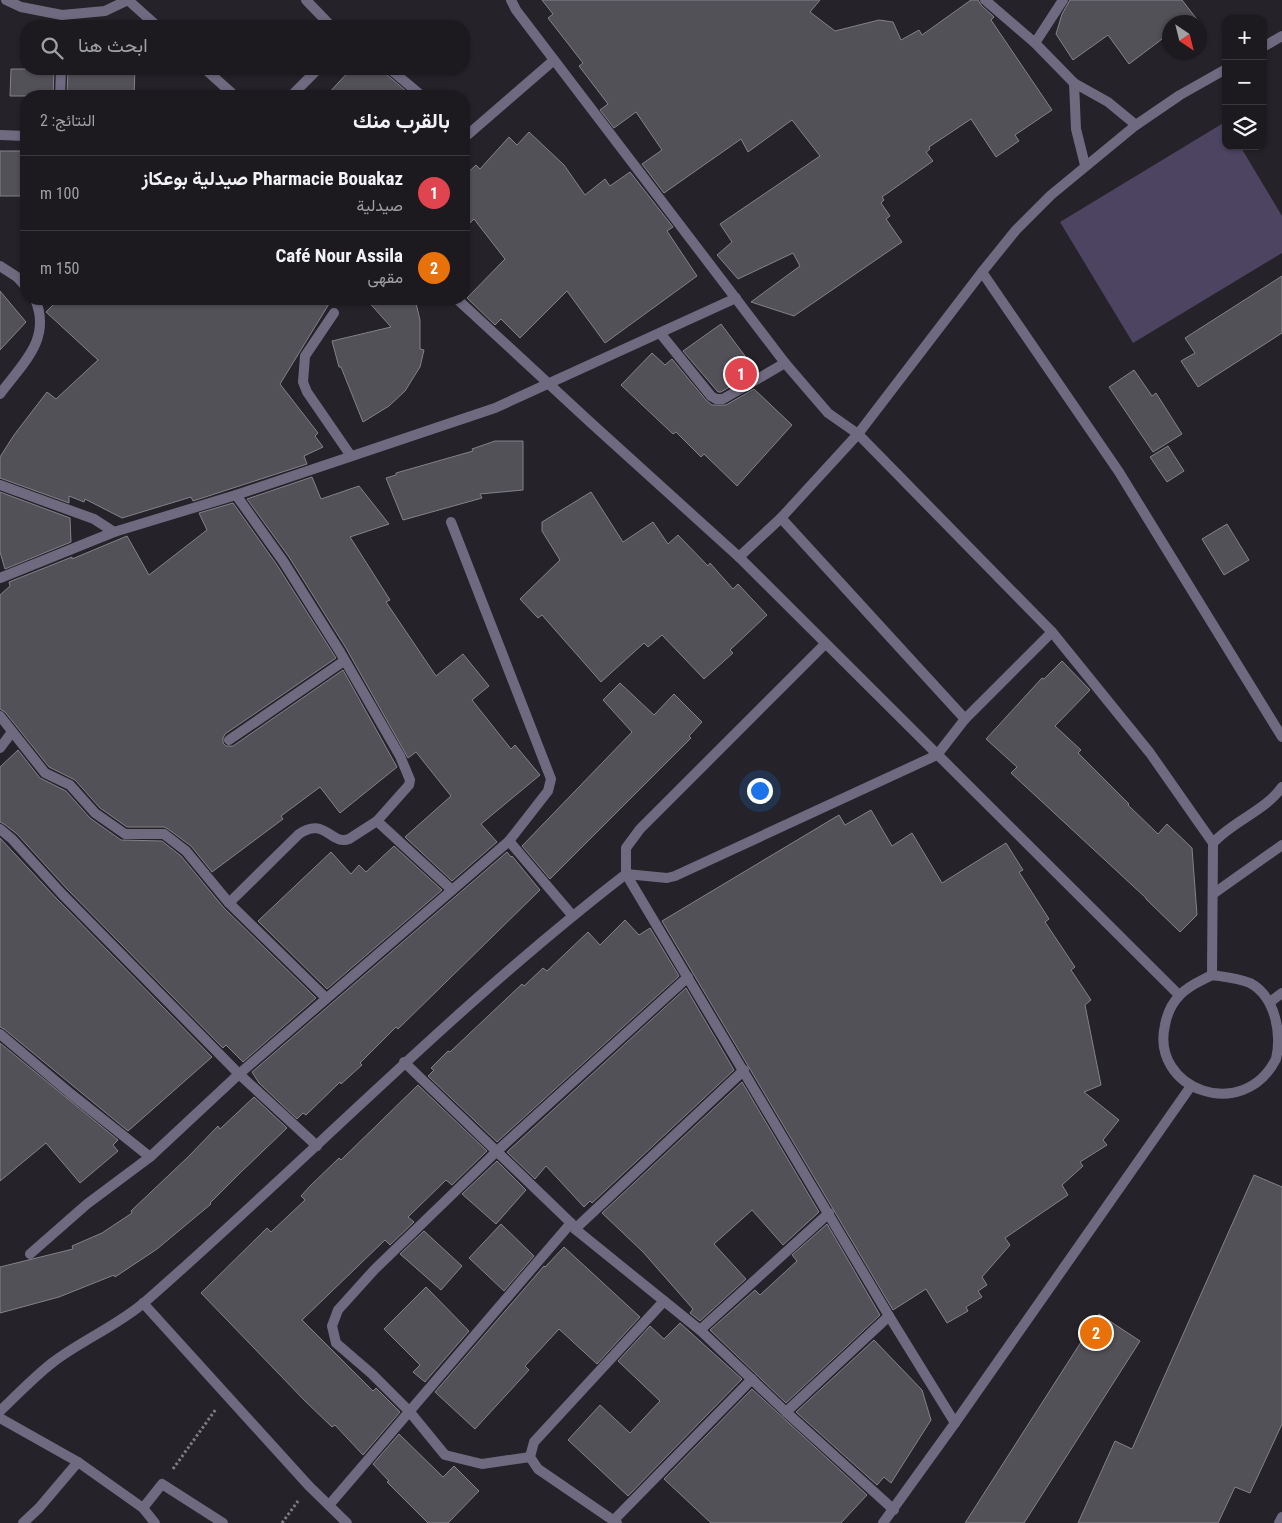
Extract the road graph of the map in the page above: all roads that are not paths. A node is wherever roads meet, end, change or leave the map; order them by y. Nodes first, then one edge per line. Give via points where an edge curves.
1 (6, 0) edge
2 (128, 0) edge
3 (306, 0) edge
4 (511, 0) edge
5 (985, 0) edge
6 (1063, 0) edge
7 (62, 15) junction
8 (62, 20) edge
9 (150, 20) edge
10 (325, 20) edge
11 (1282, 36) edge
12 (1035, 43) junction
13 (1267, 45) edge
14 (554, 60) junction
15 (1222, 70) edge
16 (61, 75) edge
17 (211, 75) edge
18 (312, 75) edge
19 (397, 75) edge
20 (1074, 83) junction
21 (60, 90) edge
22 (228, 90) edge
23 (297, 90) edge
24 (415, 90) edge
25 (1136, 125) junction
26 (470, 131) edge
27 (0, 135) edge
28 (20, 136) edge
29 (1085, 165) junction
30 (0, 266) edge
31 (982, 272) junction
32 (20, 280) edge
33 (736, 298) junction
34 (38, 305) edge
35 (464, 305) edge
36 (334, 313) dead end
37 (660, 332) junction
38 (785, 362) junction
39 (548, 383) junction
40 (1, 392) edge
41 (858, 434) junction
42 (351, 456) junction
43 (0, 485) edge
44 (236, 495) junction
45 (781, 518) junction
46 (451, 522) dead end
47 (114, 532) junction
48 (739, 556) junction
49 (0, 578) edge
50 (1052, 632) junction
51 (825, 644) junction
52 (344, 661) junction
53 (0, 716) edge
54 (965, 719) junction
55 (12, 732) junction
56 (1282, 737) edge
57 (229, 740) dead end
58 (0, 748) edge
59 (937, 755) junction
60 (1282, 787) edge
61 (377, 821) junction
62 (0, 829) edge
63 (509, 841) junction
64 (1213, 843) junction
65 (1282, 845) edge
66 (626, 874) junction
67 (452, 890) junction
68 (1213, 894) junction
69 (230, 903) junction
70 (572, 915) junction
71 (1212, 975) junction
72 (688, 977) junction
73 (1282, 993) edge
74 (1179, 995) junction
75 (326, 998) junction
76 (1270, 1002) junction
77 (0, 1034) edge
78 (404, 1062) junction
79 (744, 1070) junction
80 (239, 1074) junction
81 (1191, 1086) junction
82 (317, 1146) junction
83 (496, 1152) junction
84 (150, 1156) junction
85 (829, 1213) junction
86 (573, 1226) junction
87 (30, 1254) dead end
88 (664, 1301) junction
89 (143, 1303) junction
90 (889, 1316) junction
91 (700, 1330) junction
92 (752, 1379) junction
93 (0, 1411) edge
94 (409, 1411) junction
95 (786, 1412) junction
96 (0, 1418) edge
97 (955, 1423) junction
98 (530, 1457) junction
99 (78, 1462) junction
100 (330, 1504) junction
101 (143, 1508) junction
102 (894, 1510) junction
103 (1282, 1517) edge
104 (615, 1522) edge
105 (23, 1523) edge
106 (155, 1523) edge
107 (223, 1523) edge
108 (347, 1523) edge
109 (883, 1523) edge
110 (1279, 1523) edge

1 - 7 street via 21,7
2 - 7 street via 105,11
2 - 9 street
3 - 10 street
4 - 14 street
5 - 12 street
6 - 12 street
7 - 8 street
11 - 13 street
12 - 20 street
14 - 26 street
14 - 33 street
15 - 25 street
16 - 21 street
17 - 22 street
18 - 23 street
19 - 24 street
20 - 25 street via 1108,102
20 - 29 street via 1076,129
25 - 29 street
27 - 28 street
29 - 31 street via 1016,230
30 - 32 street
31 - 41 street
31 - 56 street via 1120,472
33 - 37 street
33 - 38 street
34 - 40 street via 41,328 36,345
35 - 39 street
36 - 42 street via 305,356 302,382
37 - 38 street via 716,399 723,399
37 - 39 street
38 - 41 street via 828,413
39 - 42 street via 494,408
39 - 48 street
41 - 45 street
41 - 50 street
42 - 44 street
43 - 47 street via 94,519
44 - 47 street
44 - 52 street via 283,561
45 - 48 street
45 - 54 street
46 - 63 street via 551,779 548,791
47 - 49 street
48 - 51 street
50 - 54 street
50 - 64 street via 1150,753
51 - 59 street
51 - 66 street via 640,829 626,848
52 - 57 street
52 - 61 street via 400,756 409,778 408,784
53 - 55 street
54 - 59 street
55 - 58 street
55 - 69 street via 45,773 70,785 96,813 125,834 164,834 186,852
59 - 66 street via 675,876
59 - 74 street
60 - 64 street
61 - 67 street
61 - 69 street via 345,841 325,831 307,829
62 - 80 street
63 - 67 street
63 - 70 street
64 - 68 street
65 - 68 street
66 - 70 street
66 - 72 street
67 - 75 street
68 - 71 street
69 - 75 street
70 - 78 street
71 - 74 street
71 - 76 street via 1251,984
72 - 79 street
72 - 83 street
73 - 76 street
74 - 81 street via 1168,1013 1163,1034 1166,1054 1176,1072
75 - 80 street
76 - 81 street via 1279,1020 1281,1037 1278,1055 1258,1083 1242,1091 1225,1094 1208,1093
77 - 84 street
78 - 82 street
78 - 83 street
79 - 85 street
79 - 86 street
80 - 82 street
80 - 84 street
81 - 97 street
82 - 89 street
83 - 86 street
83 - 94 street via 375,1269 338,1310 332,1326 336,1343
84 - 87 street via 87,1204
85 - 90 street
85 - 91 street
86 - 88 street
86 - 94 street
88 - 91 street
88 - 98 street via 534,1442
89 - 93 street via 52,1362
89 - 100 street via 309,1486
90 - 95 street
90 - 97 street
91 - 92 street
92 - 95 street
92 - 104 street
94 - 98 street via 446,1455 482,1464
94 - 100 street
95 - 102 street
96 - 99 street
97 - 102 street
98 - 104 street via 538,1469
99 - 101 street
99 - 105 street
100 - 108 street
101 - 106 street
101 - 107 street via 162,1484
102 - 109 street
103 - 110 street

